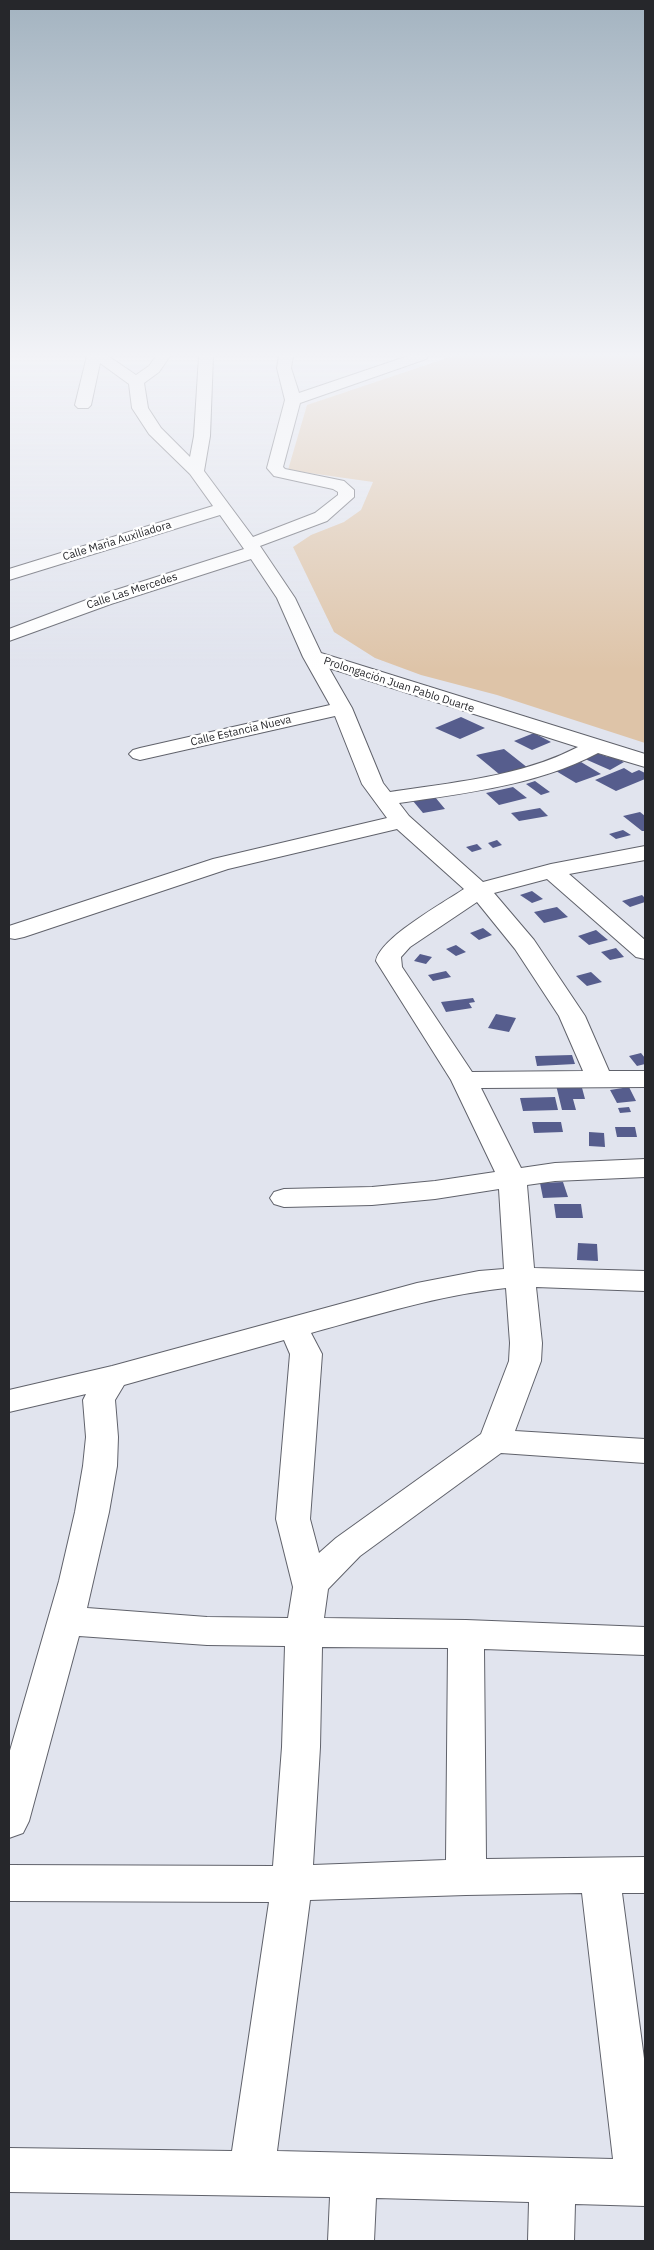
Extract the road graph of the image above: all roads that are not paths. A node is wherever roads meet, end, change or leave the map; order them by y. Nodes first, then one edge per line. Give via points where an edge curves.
1 (185, 461) edge
2 (198, 461) edge
3 (274, 461) edge
4 (196, 472) junction
5 (225, 508) junction
6 (253, 547) junction
7 (9, 575) edge
8 (9, 635) edge
9 (313, 657) junction
10 (342, 708) junction
11 (598, 745) junction
12 (140, 754) dead end
13 (645, 760) edge
14 (384, 799) junction
15 (401, 821) junction
16 (645, 853) edge
17 (551, 871) junction
18 (479, 890) junction
19 (15, 932) dead end
20 (645, 952) edge
21 (645, 1079) edge
22 (464, 1080) junction
23 (600, 1080) junction
24 (645, 1168) edge
25 (512, 1178) junction
26 (284, 1198) dead end
27 (520, 1277) junction
28 (645, 1280) edge
29 (293, 1327) junction
30 (105, 1389) junction
31 (9, 1401) edge
32 (495, 1442) junction
33 (645, 1451) edge
34 (311, 1586) junction
35 (66, 1621) junction
36 (304, 1633) junction
37 (466, 1634) junction
38 (645, 1641) edge
39 (9, 1821) edge
40 (645, 1875) edge
41 (600, 1876) junction
42 (466, 1877) junction
43 (9, 1883) edge
44 (292, 1883) junction
45 (9, 2170) edge
46 (251, 2174) junction
47 (354, 2175) junction
48 (552, 2180) junction
49 (642, 2183) edge
50 (351, 2241) edge
51 (551, 2241) edge

1 - 4 street, Prolongación Juan Pablo Duarte
2 - 4 street
3 - 6 street, Calle Las Mercedes via 280,473 338,485 346,490 346,497 321,517
4 - 5 street, Prolongación Juan Pablo Duarte
5 - 6 street, Prolongación Juan Pablo Duarte
5 - 7 street, Calle Maria Auxiliadora
6 - 8 street, Calle Las Mercedes
6 - 9 street, Prolongación Juan Pablo Duarte via 286,598
9 - 10 street
9 - 11 street, Prolongación Juan Pablo Duarte
10 - 12 street, Calle Estancia Nueva
10 - 14 street via 373,784
11 - 13 street, Prolongación Juan Pablo Duarte
11 - 14 street via 568,762 543,770
14 - 15 street
15 - 18 street
15 - 19 street via 221,864
16 - 17 street
17 - 18 street
17 - 20 street
18 - 22 street via 401,942 389,955 388,961
18 - 23 street via 525,945 572,1016
21 - 23 street
22 - 23 street
22 - 25 street
24 - 25 street via 555,1172
25 - 26 street via 372,1196
25 - 27 street
27 - 28 street
27 - 29 street via 417,1293
27 - 32 street via 525,1361
29 - 30 street
29 - 34 street via 306,1354 293,1519
30 - 31 street via 57,1390
30 - 35 street via 100,1466
32 - 33 street
32 - 34 street via 348,1547
34 - 36 street
35 - 36 street via 207,1631
35 - 39 street
36 - 37 street
36 - 44 street
37 - 38 street
37 - 42 street
40 - 41 street
41 - 42 street
41 - 49 street
42 - 44 street
43 - 44 street
44 - 46 street
45 - 46 street
46 - 47 street
47 - 48 street
47 - 50 street
48 - 49 street
48 - 51 street

